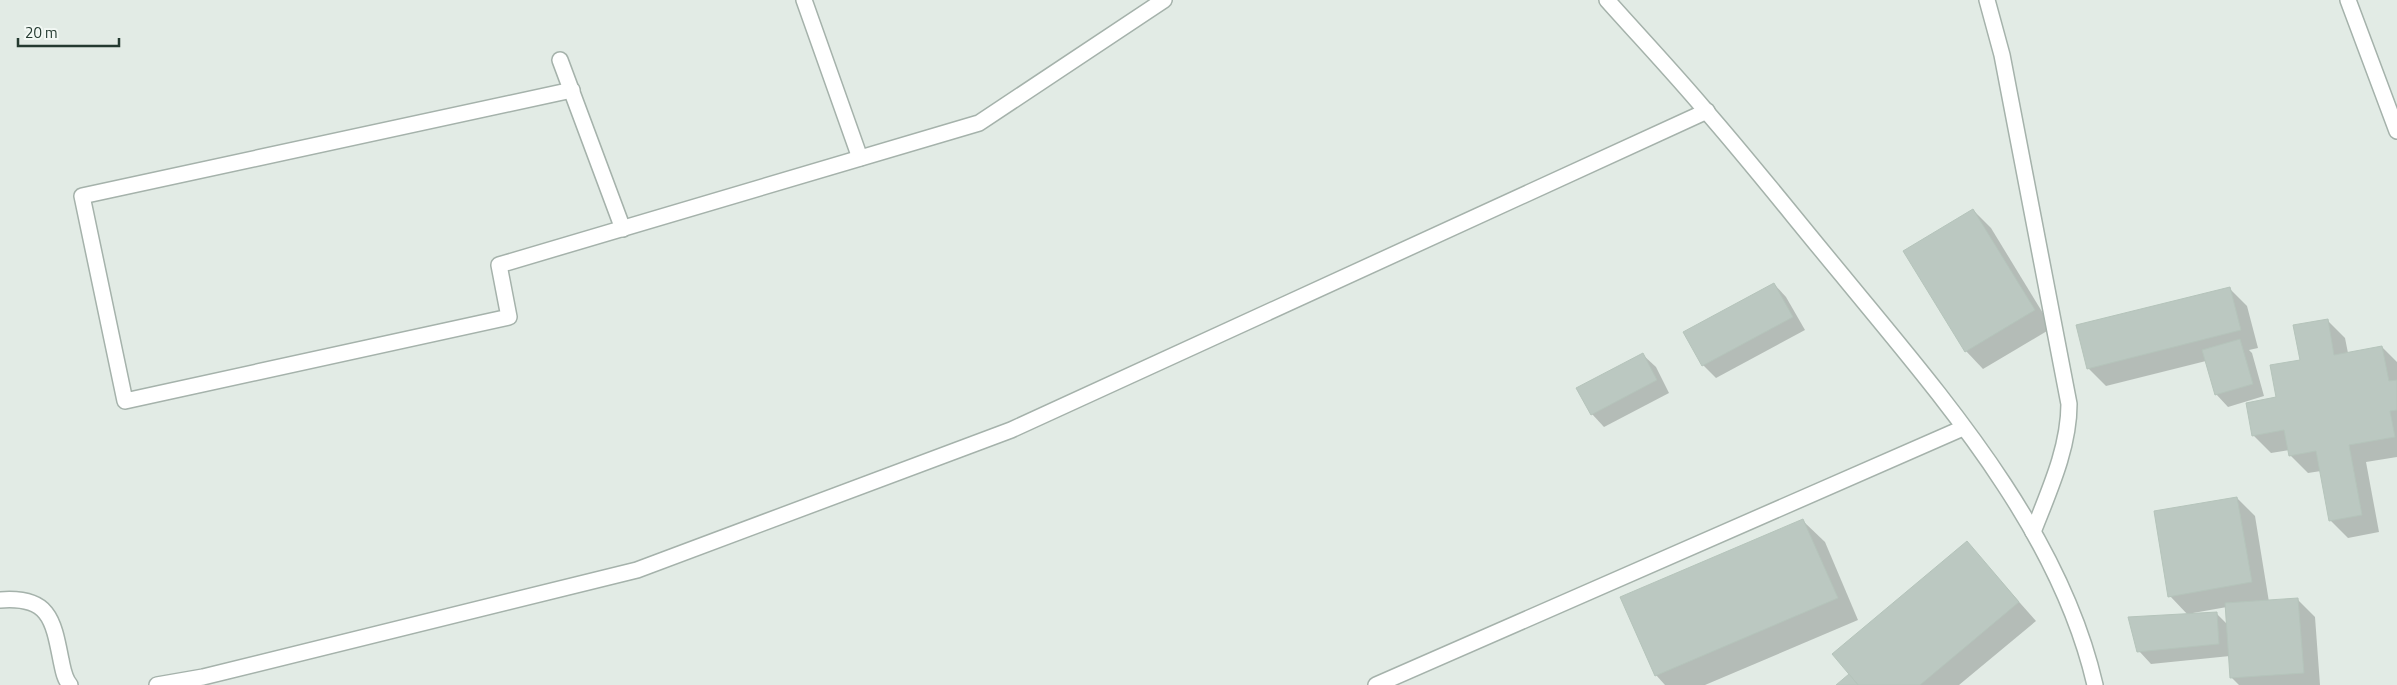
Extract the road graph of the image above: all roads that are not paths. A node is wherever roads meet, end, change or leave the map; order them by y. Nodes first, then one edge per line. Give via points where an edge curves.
1 (804, 0) edge
2 (1164, 0) edge
3 (1607, 0) edge
4 (1987, 0) edge
5 (2348, 0) edge
6 (560, 60) dead end
7 (572, 90) junction
8 (1707, 112) junction
9 (2397, 130) edge
10 (860, 158) junction
11 (623, 228) junction
12 (1963, 428) junction
13 (2033, 532) junction
14 (0, 600) edge
15 (70, 685) edge
16 (157, 685) edge
17 (1376, 685) edge
18 (2095, 685) edge

1 - 10 street
2 - 10 street via 979,123
3 - 8 street
4 - 13 street via 2002,55 2069,404 2066,438
5 - 9 street
6 - 7 street
7 - 11 street
7 - 11 street via 82,196 126,401 509,317 499,265
8 - 12 street via 1920,370
8 - 16 street via 1011,430 637,570 203,677
10 - 11 street
12 - 13 street via 1997,474
12 - 17 street
13 - 18 street via 2067,602
14 - 15 street via 22,599 44,609 54,628

